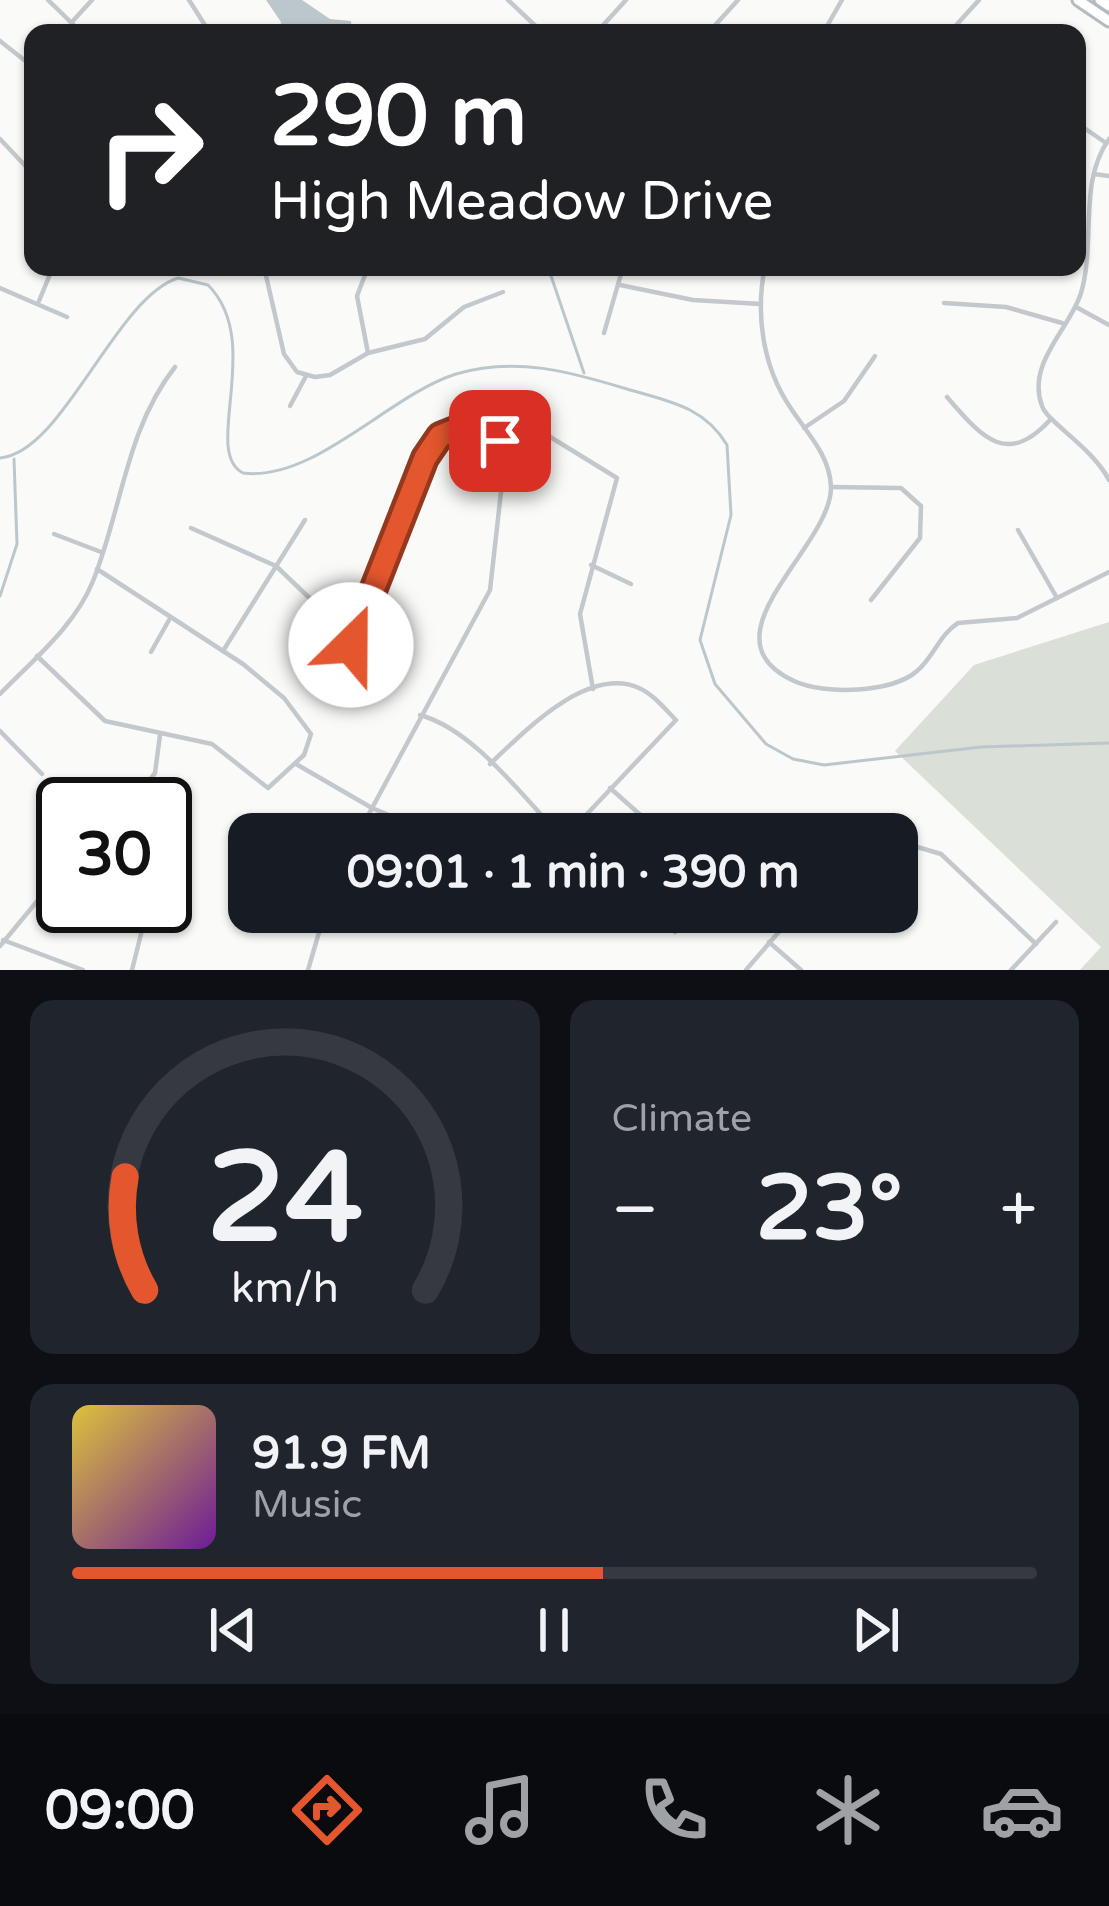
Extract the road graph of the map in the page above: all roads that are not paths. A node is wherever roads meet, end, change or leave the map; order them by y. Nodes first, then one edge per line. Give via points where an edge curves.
1 (48, 0) edge
2 (92, 0) edge
3 (508, 0) edge
4 (612, 0) edge
5 (626, 0) edge
6 (738, 0) edge
7 (980, 0) edge
8 (1078, 0) edge
9 (1100, 0) edge
10 (1109, 6) edge
11 (620, 7) junction
12 (1109, 21) edge
13 (71, 23) joint
14 (533, 24) edge
15 (604, 24) edge
16 (716, 24) edge
17 (957, 24) edge
18 (0, 41) edge
19 (24, 60) edge
20 (0, 139) edge
21 (1107, 141) edge
22 (24, 165) edge
23 (1094, 174) junction
24 (1109, 176) edge
25 (1086, 231) edge
26 (1089, 231) junction
27 (1086, 249) edge
28 (49, 276) edge
29 (266, 276) edge
30 (363, 276) edge
31 (622, 276) edge
32 (764, 276) edge
33 (1081, 276) edge
34 (620, 285) junction
35 (0, 288) edge
36 (503, 292) dead end
37 (39, 301) junction
38 (944, 303) dead end
39 (761, 304) junction
40 (1076, 307) junction
41 (67, 317) dead end
42 (1064, 324) junction
43 (1109, 325) edge
44 (604, 333) dead end
45 (368, 353) junction
46 (875, 356) dead end
47 (175, 367) dead end
48 (306, 376) junction
49 (947, 397) dead end
50 (290, 406) dead end
51 (1050, 420) junction
52 (804, 428) junction
53 (523, 457) junction
54 (1109, 481) edge
55 (831, 487) junction
56 (305, 520) dead end
57 (190, 528) dead end
58 (1018, 530) dead end
59 (54, 534) dead end
60 (101, 552) junction
61 (276, 566) junction
62 (591, 566) junction
63 (97, 568) junction
64 (1109, 572) edge
65 (631, 584) dead end
66 (1057, 598) junction
67 (871, 600) dead end
68 (348, 614) junction
69 (170, 618) junction
70 (351, 645) dead end
71 (223, 651) junction
72 (151, 652) dead end
73 (37, 656) junction
74 (592, 689) junction
75 (0, 694) edge
76 (420, 715) junction
77 (0, 731) edge
78 (160, 734) junction
79 (296, 764) junction
80 (490, 764) junction
81 (42, 774) dead end
82 (152, 777) edge
83 (610, 788) junction
84 (372, 808) junction
85 (369, 813) edge
86 (384, 813) edge
87 (541, 813) edge
88 (584, 813) edge
89 (638, 813) edge
90 (918, 847) edge
91 (36, 903) edge
92 (1056, 922) dead end
93 (141, 933) edge
94 (319, 933) edge
95 (777, 933) edge
96 (769, 942) junction
97 (2, 943) edge
98 (1036, 944) junction
99 (83, 970) edge
100 (132, 970) edge
101 (308, 970) edge
102 (746, 970) edge
103 (801, 970) edge
104 (1011, 970) edge

1 - 13 street
2 - 13 street
3 - 14 street
4 - 11 street
5 - 11 street
6 - 16 street
7 - 17 street
8 - 12 main road
9 - 10 main road
11 - 15 street
18 - 19 street
20 - 22 street
21 - 23 street
23 - 24 street
23 - 26 street
25 - 26 street
26 - 27 street
28 - 37 street
29 - 48 street via 284,354
30 - 45 street via 357,310
31 - 34 street
32 - 39 street
33 - 40 street
34 - 39 street
34 - 44 street
35 - 37 street
36 - 45 street via 464,307 425,339
37 - 41 street
38 - 42 street
39 - 52 street via 773,376
40 - 42 street
40 - 43 street
42 - 51 street via 1040,386
45 - 48 street via 330,375
46 - 52 street via 844,401
47 - 60 street via 145,413
48 - 50 street
49 - 51 street via 986,437 1010,447
51 - 54 street via 1085,445
52 - 55 street via 824,457
53 - 62 street via 548,435 617,478
53 - 68 street via 471,427 440,436 370,598
53 - 76 street via 497,509 490,590
55 - 66 street via 823,518 758,632 769,662 789,679 819,689 907,678 958,623 1017,618
55 - 67 street via 902,488 921,506 920,538
56 - 61 street
57 - 61 street
58 - 66 street
59 - 60 street
60 - 63 street
61 - 68 street via 323,611
61 - 71 street
62 - 65 street
62 - 74 street via 579,626
63 - 69 street
63 - 73 street via 77,613
64 - 66 street
68 - 70 street
69 - 71 street
69 - 72 street
71 - 79 street via 307,725 310,743
73 - 75 street
73 - 78 street via 105,721
74 - 80 street via 531,726
74 - 83 street via 638,688 676,720
76 - 80 street
76 - 84 street
77 - 81 street
78 - 79 street via 212,744 268,788
78 - 82 street
79 - 84 street
80 - 87 street
83 - 88 street
83 - 89 street
84 - 85 street
84 - 86 street
90 - 98 street via 941,854
91 - 97 street
92 - 98 street
93 - 100 street
94 - 101 street
95 - 96 street
96 - 102 street
96 - 103 street
97 - 99 street
98 - 104 street

